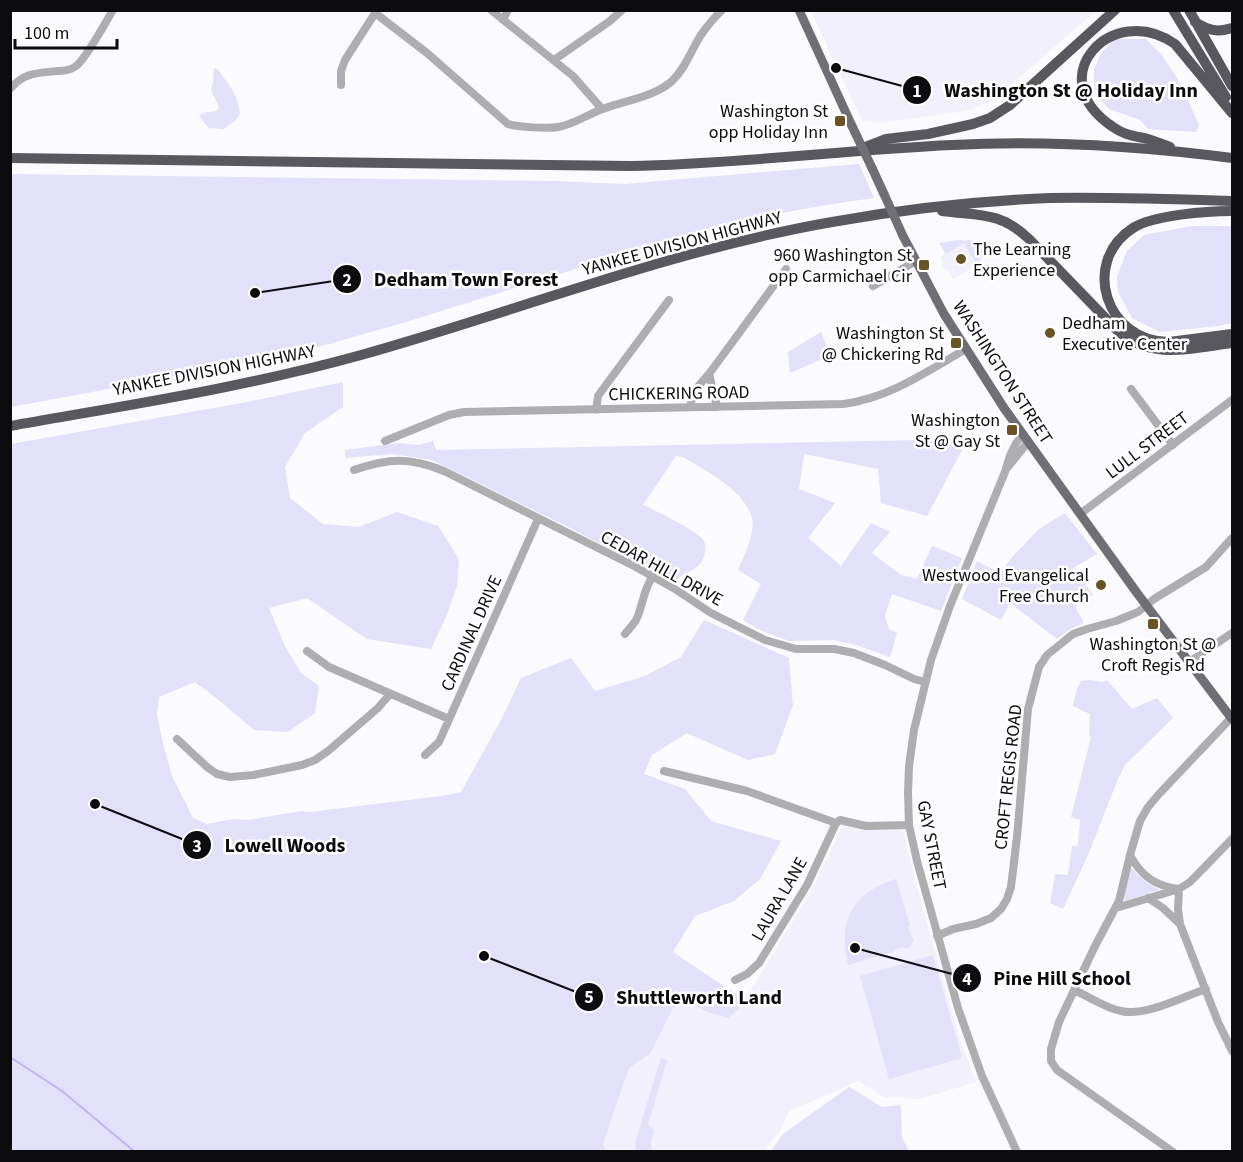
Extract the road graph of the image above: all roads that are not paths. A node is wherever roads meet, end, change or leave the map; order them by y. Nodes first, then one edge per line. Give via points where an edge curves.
1 (113, 10) edge
2 (491, 10) edge
3 (508, 10) edge
4 (622, 10) edge
5 (722, 10) edge
6 (798, 10) edge
7 (1115, 10) edge
8 (1173, 10) edge
9 (1189, 10) edge
10 (376, 12) edge
11 (503, 20) junction
12 (1195, 22) junction
13 (1233, 28) edge
14 (554, 60) junction
15 (341, 85) dead end
16 (1233, 86) edge
17 (10, 89) edge
18 (1233, 107) edge
19 (602, 109) junction
20 (1233, 113) edge
21 (850, 152) junction
22 (1184, 152) junction
23 (10, 158) edge
24 (1233, 158) edge
25 (1233, 201) edge
26 (924, 208) junction
27 (1233, 211) edge
28 (916, 261) junction
29 (786, 269) dead end
30 (873, 286) dead end
31 (669, 300) dead end
32 (1233, 334) edge
33 (1233, 343) edge
34 (966, 349) junction
35 (709, 374) junction
36 (1131, 390) dead end
37 (1233, 400) edge
38 (690, 407) junction
39 (717, 407) junction
40 (596, 410) junction
41 (10, 426) edge
42 (1026, 438) junction
43 (385, 441) dead end
44 (1173, 445) junction
45 (354, 470) dead end
46 (1080, 514) junction
47 (538, 519) junction
48 (1233, 538) edge
49 (654, 576) junction
50 (1146, 606) junction
51 (1233, 633) edge
52 (625, 634) dead end
53 (307, 651) dead end
54 (1189, 662) junction
55 (925, 682) junction
56 (390, 694) junction
57 (449, 719) junction
58 (1232, 719) edge
59 (177, 739) dead end
60 (425, 755) dead end
61 (664, 771) dead end
62 (836, 823) junction
63 (909, 825) junction
64 (1233, 839) edge
65 (1130, 855) junction
66 (1179, 889) junction
67 (1148, 898) junction
68 (1116, 908) junction
69 (1180, 924) junction
70 (937, 936) junction
71 (735, 980) dead end
72 (1206, 989) junction
73 (1074, 990) junction
74 (1233, 1051) edge
75 (1017, 1152) edge
76 (1173, 1152) edge

1 - 17 street via 76,66 27,75
2 - 11 street
3 - 11 street
4 - 14 street
5 - 19 street via 670,83
6 - 28 main road, WASHINGTON STREET, bridge
7 - 21 highway via 1010,105 990,118 928,134 886,139
8 - 18 highway
9 - 12 highway
10 - 15 street via 345,60
10 - 19 street via 508,124 558,127
11 - 14 street
12 - 13 highway via 1211,30
12 - 16 highway
14 - 19 street
20 - 22 highway via 1164,35 1131,25 1111,29 1098,38 1085,54 1082,68 1083,89 1093,107 1122,133
21 - 22 highway via 1008,143
21 - 23 highway via 624,166
22 - 24 highway
25 - 26 highway, YANKEE DIVISION HIGHWAY via 1047,199
26 - 33 highway via 987,215 1015,227 1117,330 1138,345 1164,350
26 - 41 highway, YANKEE DIVISION HIGHWAY via 824,223 673,258 379,350 290,373
27 - 32 highway via 1161,218 1139,225 1113,250 1105,279 1108,300 1117,318 1138,336 1169,342
28 - 30 street
28 - 34 main road, WASHINGTON STREET
29 - 35 street
31 - 40 street via 598,396
34 - 39 street, CHICKERING ROAD via 907,383 868,399 843,404
34 - 42 main road, WASHINGTON STREET
35 - 38 street via 692,395
35 - 39 street
36 - 44 street
37 - 44 street, LULL STREET
38 - 39 street, CHICKERING ROAD
38 - 40 street, CHICKERING ROAD
40 - 43 street, CHICKERING ROAD via 465,412
42 - 46 main road, WASHINGTON STREET
42 - 55 street, GAY STREET via 1015,444 1010,455 946,616
44 - 46 street, LULL STREET
45 - 47 street, CEDAR HILL DRIVE via 390,461 426,464
46 - 50 main road, WASHINGTON STREET
47 - 49 street, CEDAR HILL DRIVE
47 - 57 street, CARDINAL DRIVE
48 - 50 street, CROFT REGIS ROAD via 1206,567
49 - 52 street via 638,616
49 - 55 street, CEDAR HILL DRIVE via 711,613 765,640 796,649 854,653
50 - 54 main road, WASHINGTON STREET
50 - 70 street, CROFT REGIS ROAD via 1116,621 1073,634 1047,655 1039,667 1029,709 1008,899 991,918
51 - 54 street
53 - 56 street via 329,667
54 - 58 main road, WASHINGTON STREET
55 - 63 street, GAY STREET via 909,766
56 - 57 street
56 - 59 street via 328,751 302,765 230,777 207,767
57 - 60 street, CARDINAL DRIVE via 439,742
58 - 65 street via 1148,807
61 - 62 street via 747,791
62 - 63 street via 845,820 866,826
62 - 71 street, LAURA LANE via 807,885 759,963
63 - 70 street, GAY STREET
64 - 66 street
65 - 66 street via 1149,880
65 - 68 street
66 - 67 street
66 - 69 street
67 - 68 street
67 - 69 street
68 - 73 street
69 - 72 street
70 - 75 street, GAY STREET via 969,1041
72 - 73 street via 1140,1012 1109,1008
72 - 74 street
73 - 76 street via 1059,1022 1051,1061 1057,1070

